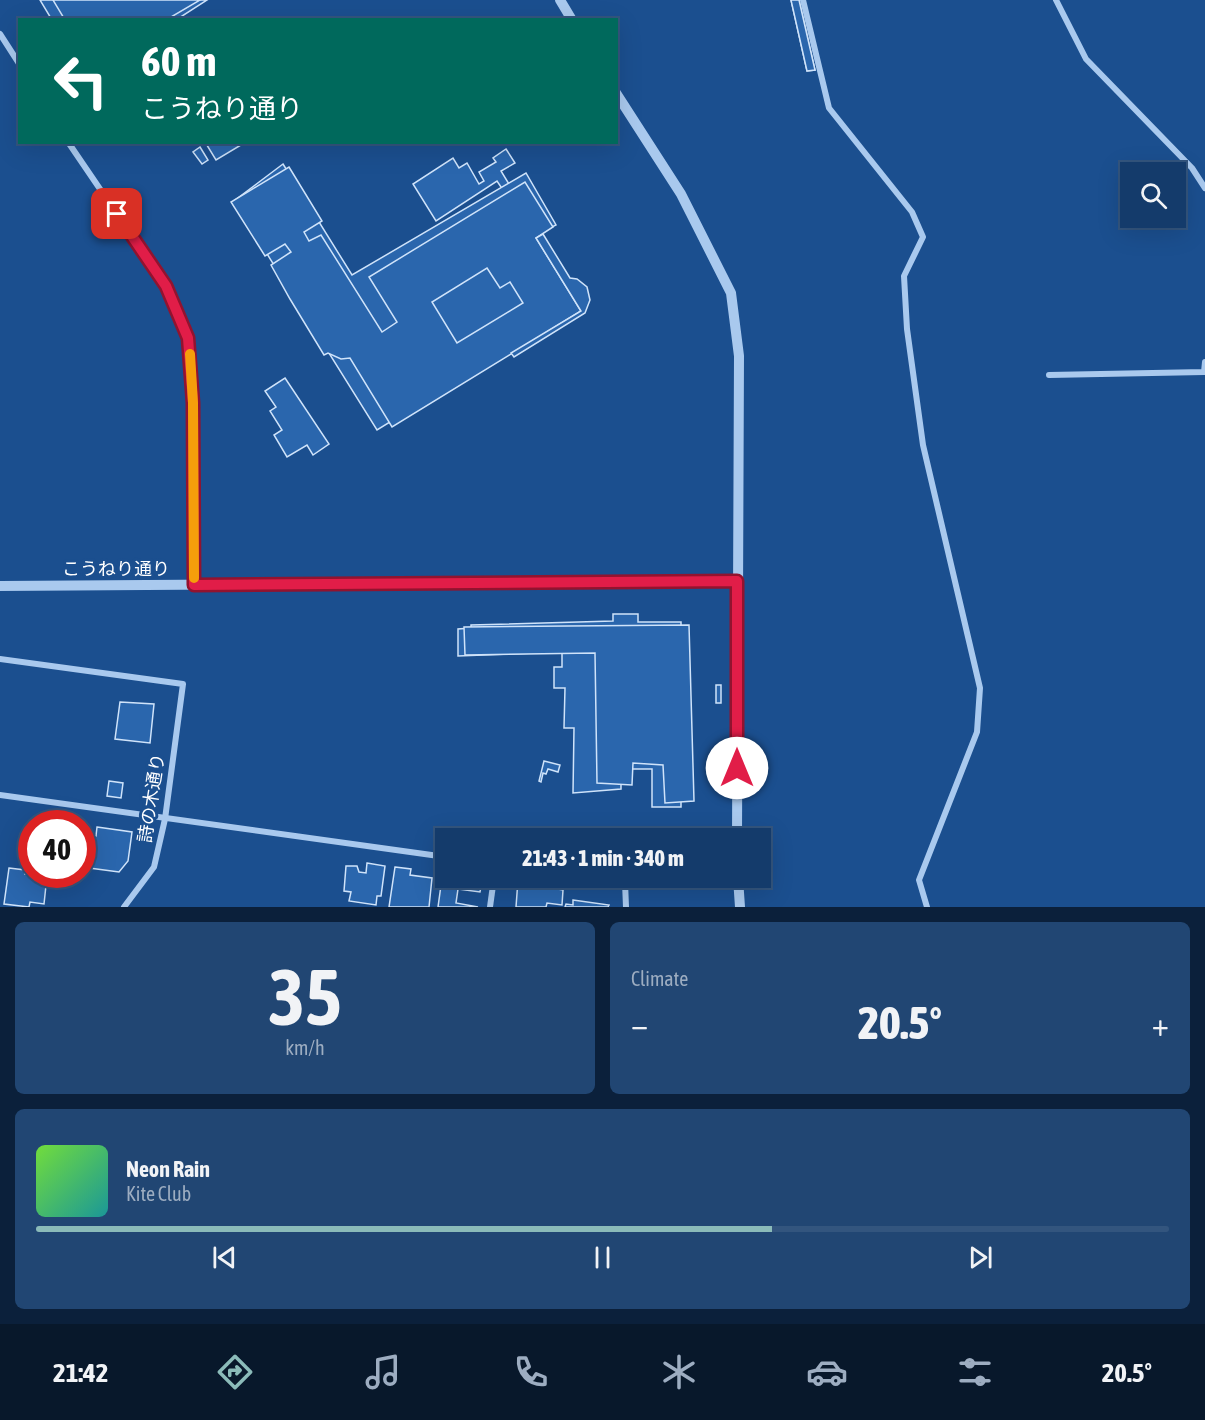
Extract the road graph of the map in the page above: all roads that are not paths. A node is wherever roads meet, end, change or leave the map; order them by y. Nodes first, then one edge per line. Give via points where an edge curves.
1 (560, 0) edge
2 (803, 0) edge
3 (1056, 0) edge
4 (571, 18) edge
5 (0, 34) edge
6 (18, 62) edge
7 (618, 96) edge
8 (69, 144) edge
9 (1205, 189) edge
10 (1205, 362) edge
11 (1049, 375) dead end
12 (737, 581) junction
13 (194, 585) junction
14 (0, 586) edge
15 (0, 658) edge
16 (0, 795) edge
17 (165, 819) junction
18 (737, 828) edge
19 (435, 856) edge
20 (493, 888) edge
21 (625, 888) edge
22 (739, 888) edge
23 (124, 907) edge
24 (490, 907) edge
25 (626, 907) edge
26 (740, 907) edge
27 (927, 907) edge

1 - 4 street
2 - 27 street via 828,108 912,212 923,237 904,276 908,329 923,445 980,688 977,732 920,880
3 - 9 street via 1086,59 1192,168
5 - 6 street
7 - 12 street via 681,194 731,293 740,356
8 - 13 street via 166,286 188,338 193,403
10 - 11 street via 1204,372
12 - 13 street, こうねり通り
12 - 18 street
13 - 14 street, こうねり通り
15 - 17 street, 詩の木通り via 183,684
16 - 17 street
17 - 19 street
17 - 23 street, 詩の木通り via 154,867
20 - 24 street
21 - 25 street
22 - 26 street

